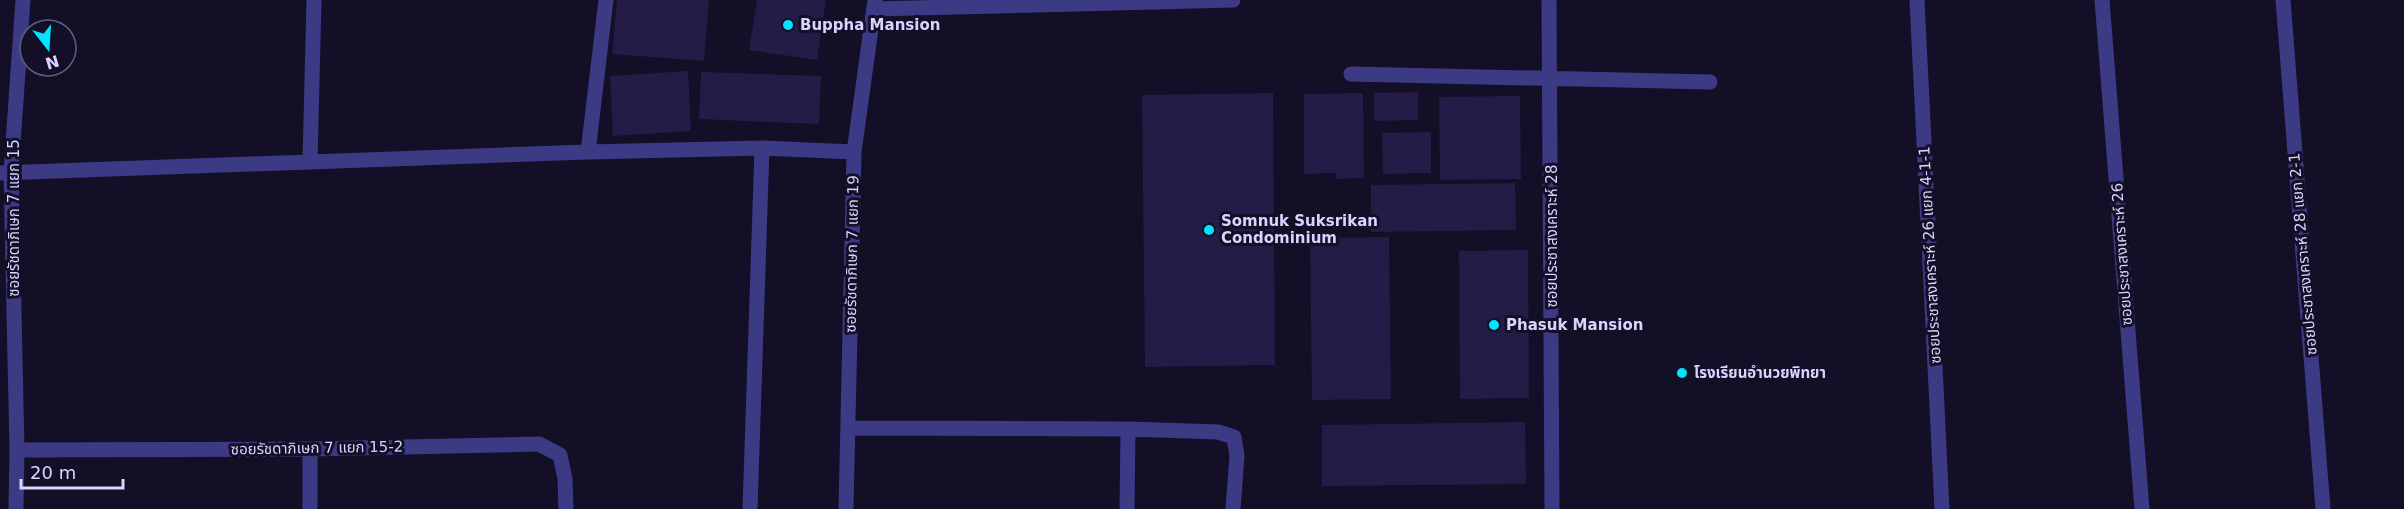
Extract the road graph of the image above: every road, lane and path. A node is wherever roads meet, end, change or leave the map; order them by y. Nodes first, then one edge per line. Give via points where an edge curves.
1 (23, 0) edge
2 (314, 0) edge
3 (606, 0) edge
4 (1233, 0) edge
5 (1549, 0) edge
6 (1917, 0) edge
7 (2102, 0) edge
8 (2283, 0) edge
9 (875, 5) edge
10 (1351, 74) dead end
11 (1551, 78) junction
12 (1710, 82) dead end
13 (762, 148) junction
14 (588, 152) junction
15 (854, 152) junction
16 (310, 162) junction
17 (5, 173) edge
18 (849, 428) junction
19 (1128, 429) junction
20 (310, 449) junction
21 (17, 450) junction
22 (16, 509) edge
23 (310, 509) edge
24 (566, 509) edge
25 (750, 509) edge
26 (846, 509) edge
27 (1127, 509) edge
28 (1233, 509) edge
29 (1552, 509) edge
30 (1942, 509) edge
31 (2142, 509) edge
32 (2323, 509) edge

1 - 17 street, ซอยรัชดาภิเษก 7 แยก 15
2 - 16 street
3 - 14 street
4 - 9 street
5 - 11 street, ซอยประชาสงเคราะห์ 28
6 - 30 street, ซอยประชาสงเคราะห์ 26 แยก 4-1-1
7 - 31 street, ซอยประชาสงเคราะห์ 26
8 - 32 street, ซอยประชาสงเคราะห์ 28 แยก 2-1
9 - 15 street, ซอยรัชดาภิเษก 7 แยก 19
10 - 11 street
11 - 12 street
11 - 29 street, ซอยประชาสงเคราะห์ 28
13 - 14 street
13 - 15 street
13 - 25 street
14 - 16 street
15 - 18 street, ซอยรัชดาภิเษก 7 แยก 19
16 - 17 street
17 - 21 street, ซอยรัชดาภิเษก 7 แยก 15
18 - 19 street
18 - 26 street, ซอยรัชดาภิเษก 7 แยก 19
19 - 27 street
19 - 28 street via 1218,432 1234,437 1238,456
20 - 21 street, ซอยรัชดาภิเษก 7 แยก 15-2
20 - 23 street
20 - 24 street, ซอยรัชดาภิเษก 7 แยก 15-2 via 539,444 560,455
21 - 22 street, ซอยรัชดาภิเษก 7 แยก 15

